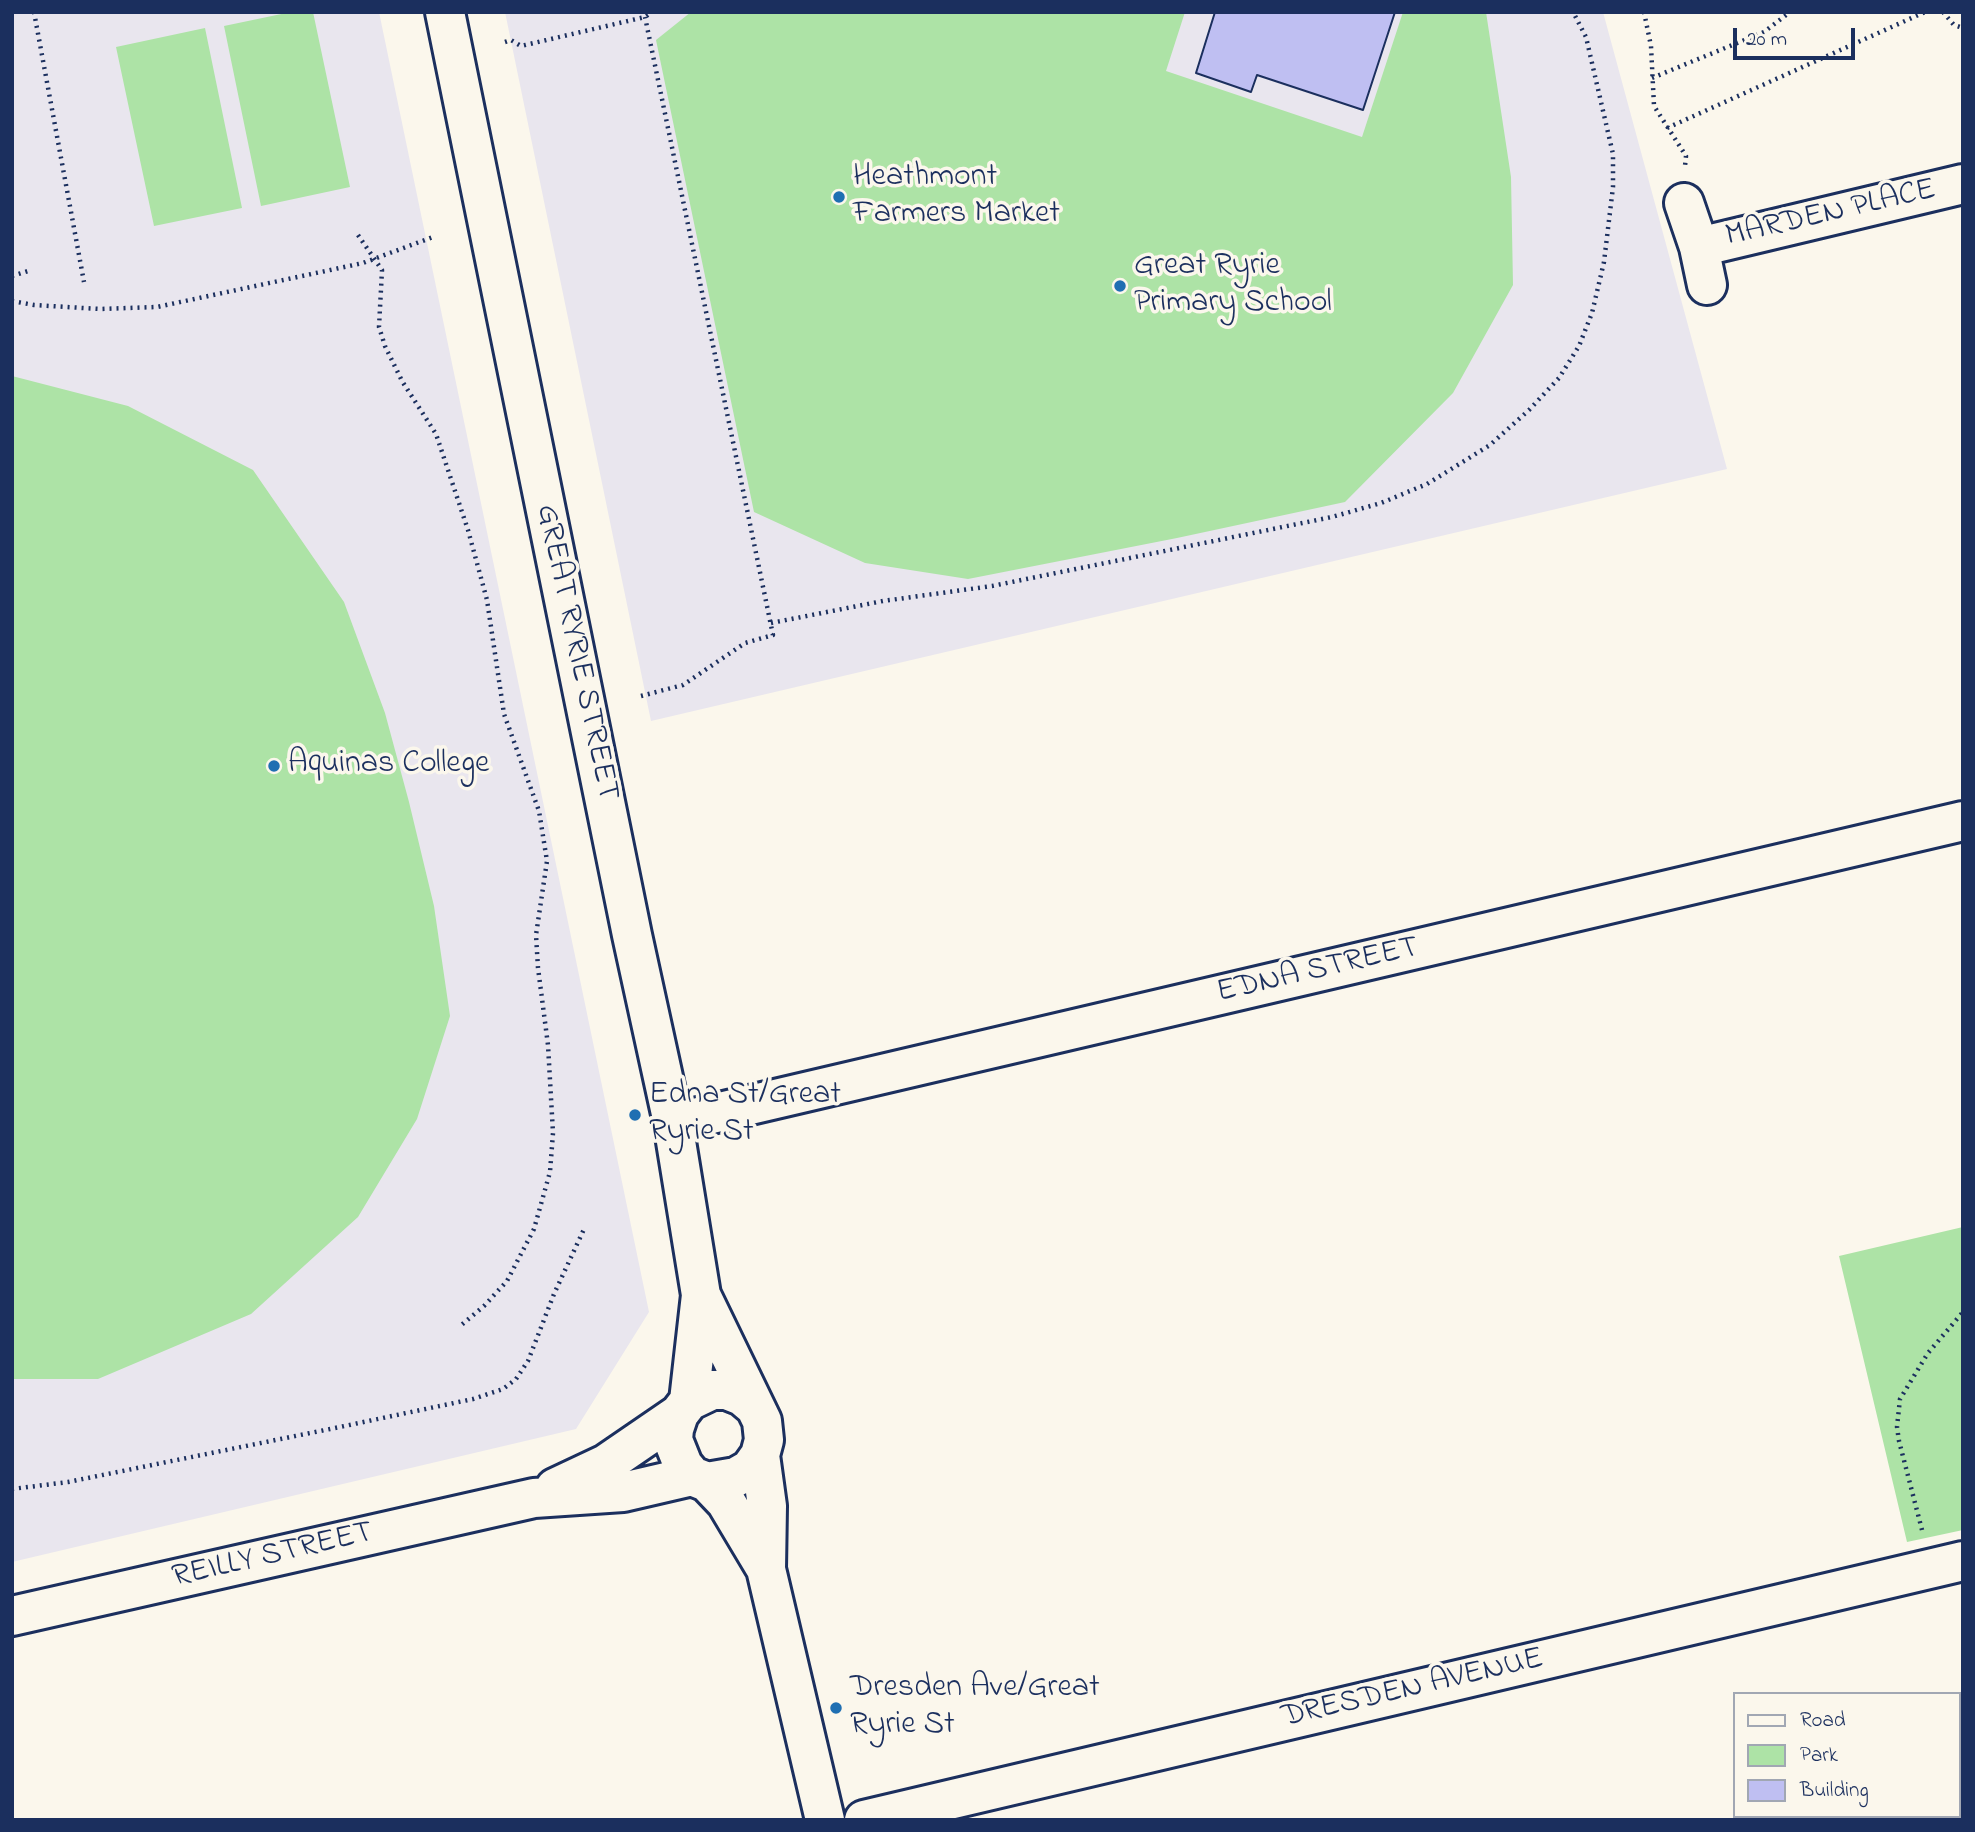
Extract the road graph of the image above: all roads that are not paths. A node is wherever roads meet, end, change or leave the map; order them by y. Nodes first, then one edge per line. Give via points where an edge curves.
1 (445, 12) edge
2 (1963, 184) edge
3 (1684, 203) road end
4 (1699, 247) junction
5 (1707, 285) dead end
6 (1963, 821) edge
7 (673, 1123) junction
8 (701, 1295) junction
9 (684, 1408) junction
10 (755, 1408) junction
11 (760, 1455) junction
12 (699, 1479) junction
13 (534, 1497) junction
14 (1947, 1564) edge
15 (766, 1569) junction
16 (12, 1616) edge
17 (825, 1820) edge
18 (864, 1820) edge

1 - 7 street, GREAT RYRIE STREET
2 - 4 street, MARDEN PLACE
3 - 4 street, MARDEN PLACE
4 - 5 street, MARDEN PLACE
6 - 7 street, EDNA STREET
7 - 8 street, GREAT RYRIE STREET
8 - 9 street, GREAT RYRIE STREET
8 - 10 street, GREAT RYRIE STREET
9 - 10 street via 712,1391 727,1390
9 - 12 street via 674,1440 682,1465
9 - 13 street, REILLY STREET via 606,1464
10 - 11 street via 762,1421
11 - 12 street via 750,1469 736,1477
11 - 15 street via 767,1506
12 - 13 street, REILLY STREET via 623,1492
12 - 15 street via 726,1502
13 - 16 street, REILLY STREET
14 - 18 street, DRESDEN AVENUE
15 - 17 street

